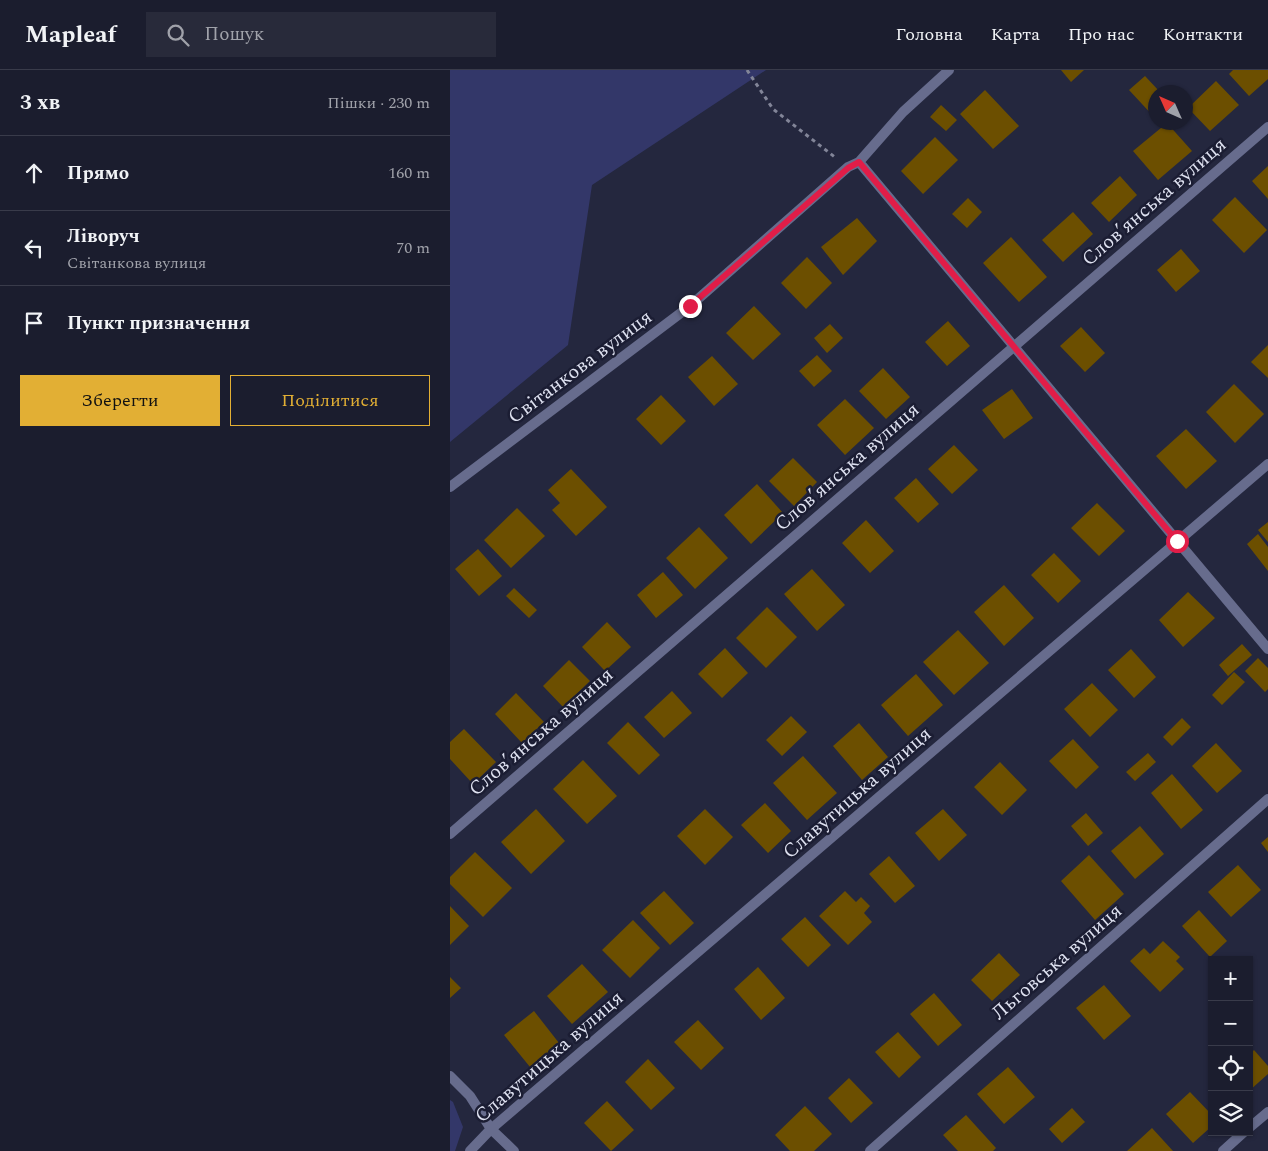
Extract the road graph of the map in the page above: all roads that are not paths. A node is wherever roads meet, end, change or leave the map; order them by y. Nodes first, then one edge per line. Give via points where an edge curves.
1 (949, 70) edge
2 (1268, 127) edge
3 (859, 162) junction
4 (1014, 345) junction
5 (1268, 464) edge
6 (450, 487) edge
7 (1177, 541) junction
8 (1268, 649) edge
9 (1268, 799) edge
10 (450, 834) edge
11 (450, 1076) edge
12 (1268, 1112) edge
13 (1253, 1125) edge
14 (491, 1129) junction
15 (1240, 1136) edge
16 (470, 1151) edge
17 (514, 1151) edge
18 (870, 1151) edge
19 (1223, 1151) edge

1 - 3 street, Світанкова вулиця via 904,112
2 - 4 street, Словʼянська вулиця
3 - 4 street
3 - 6 street, Світанкова вулиця via 848,168 690,306
4 - 7 street
4 - 10 street, Словʼянська вулиця
5 - 7 street, Славутицька вулиця
7 - 8 street
7 - 14 street, Славутицька вулиця
9 - 18 street, Льговська вулиця
11 - 14 street via 470,1096
12 - 13 street
14 - 16 street, Славутицька вулиця
14 - 17 street
15 - 19 street

